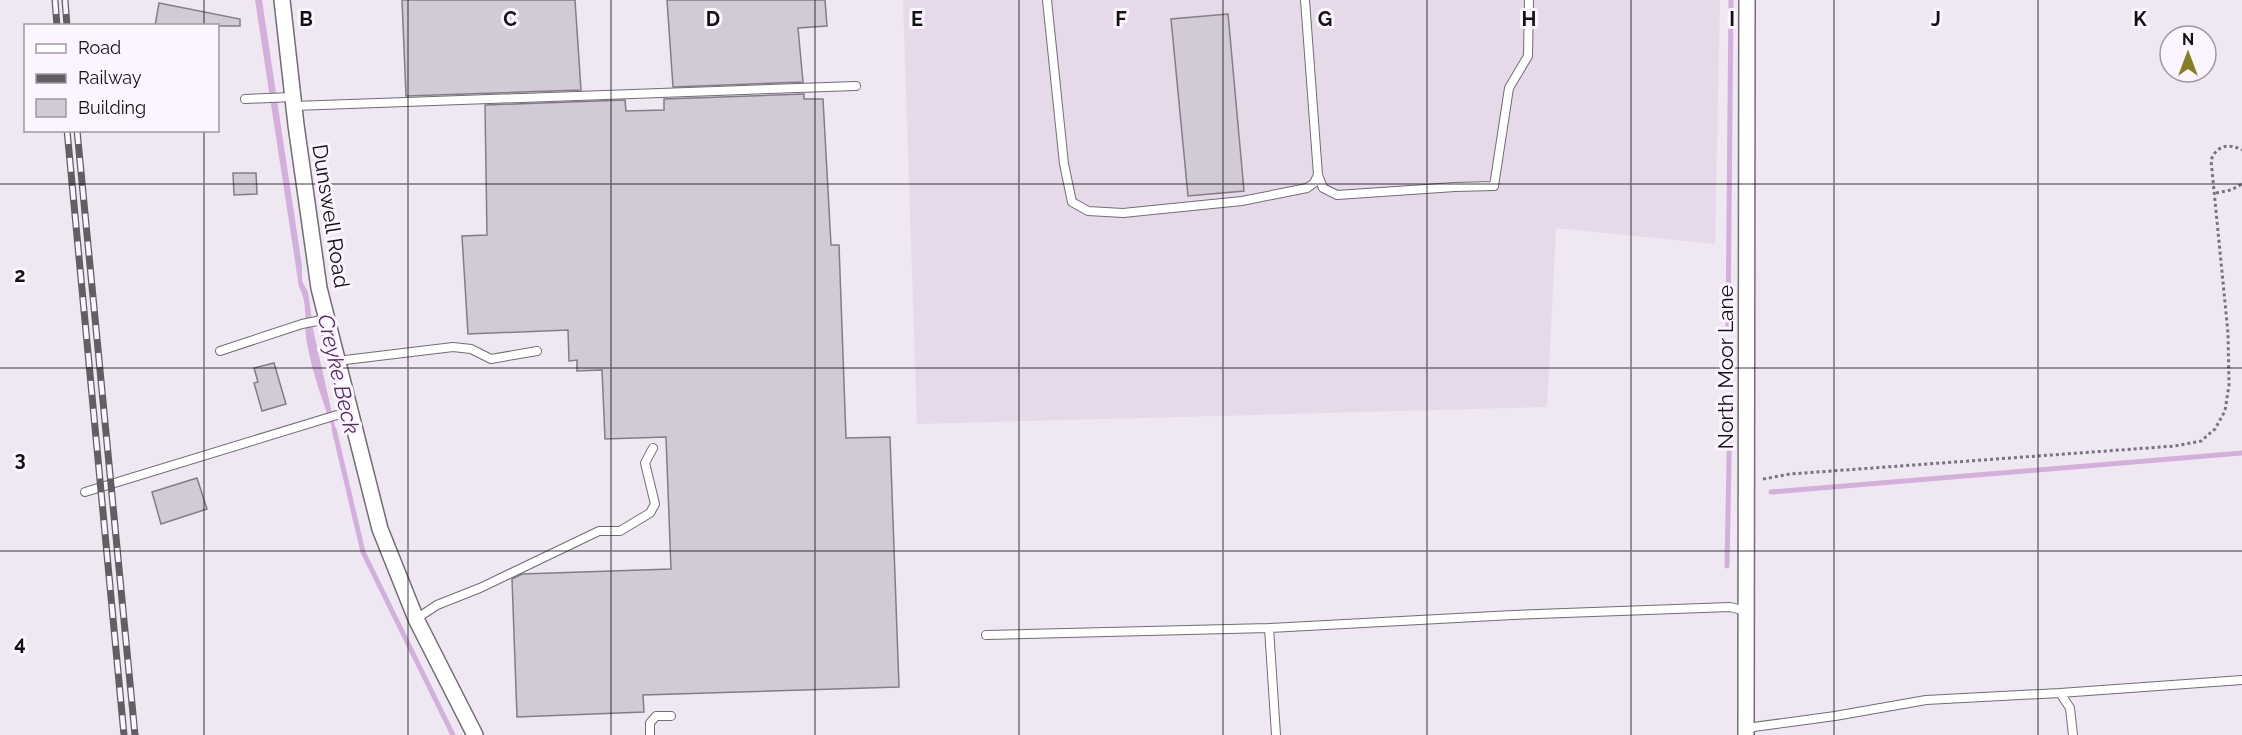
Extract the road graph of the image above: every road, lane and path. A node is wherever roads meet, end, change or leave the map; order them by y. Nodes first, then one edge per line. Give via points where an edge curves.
1 (282, 0) edge
2 (1047, 0) edge
3 (1305, 0) edge
4 (1529, 0) edge
5 (1747, 0) edge
6 (856, 86) dead end
7 (245, 99) dead end
8 (289, 100) junction
9 (2242, 150) edge
10 (1318, 175) junction
11 (2242, 184) edge
12 (2215, 193) junction
13 (322, 320) junction
14 (220, 351) dead end
15 (537, 351) dead end
16 (337, 361) junction
17 (344, 413) junction
18 (653, 448) dead end
19 (1746, 482) junction
20 (85, 492) dead end
21 (1746, 611) junction
22 (416, 619) junction
23 (1269, 627) junction
24 (986, 635) dead end
25 (2242, 680) edge
26 (2060, 693) junction
27 (671, 716) dead end
28 (1746, 732) edge
29 (475, 735) edge
30 (651, 735) edge
31 (1276, 735) edge
32 (2073, 735) edge

1 - 8 street, Dunswell Road
2 - 10 lane via 1064,164 1072,202 1088,211 1123,213 1232,202 1307,188
3 - 10 lane
4 - 10 lane via 1528,56 1509,88 1494,186 1337,195 1323,188
5 - 19 street, North Moor Lane
6 - 8 lane
7 - 8 lane
8 - 13 street, Dunswell Road
9 - 12 path via 2227,146 2214,152 2211,160
11 - 12 path
12 - 19 path via 2229,384 2225,411 2215,429 2201,441 1790,474
13 - 14 lane
13 - 16 street, Dunswell Road
15 - 16 lane via 491,359 471,348 453,347
16 - 17 street, Dunswell Road
17 - 20 lane
17 - 22 street, Dunswell Road via 380,529
18 - 22 lane via 645,463 655,504 650,513 620,531 599,531 571,543 436,605
19 - 21 street, North Moor Lane
21 - 23 lane via 1730,607
21 - 28 street, North Moor Lane
22 - 29 street, Dunswell Road
23 - 24 lane
23 - 31 lane
25 - 26 lane
26 - 28 lane via 1926,700
26 - 32 lane via 2070,708
27 - 30 lane via 656,716 650,723

